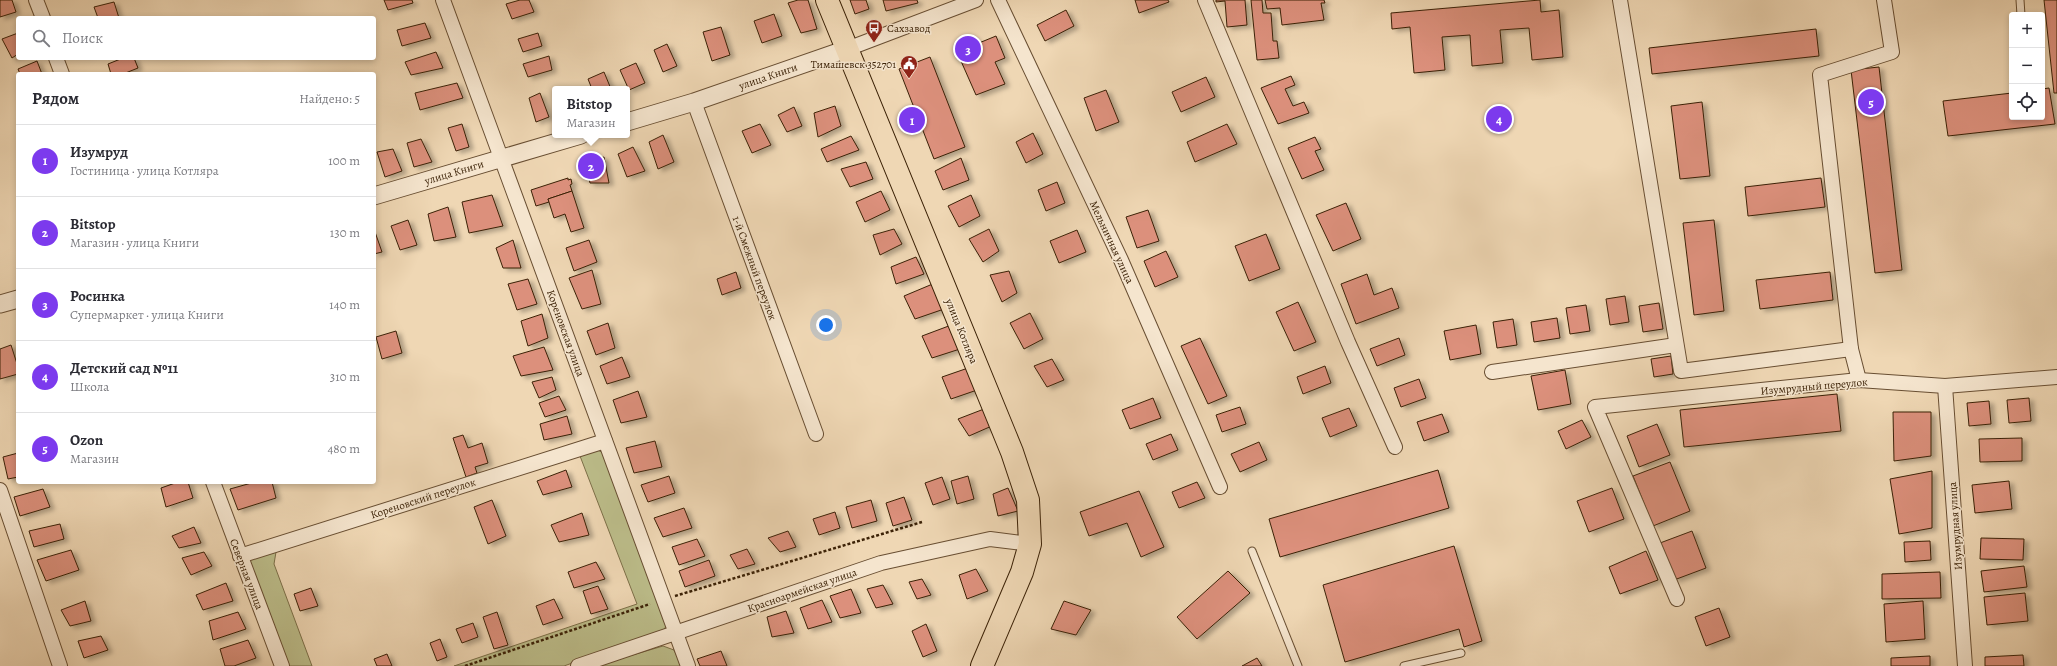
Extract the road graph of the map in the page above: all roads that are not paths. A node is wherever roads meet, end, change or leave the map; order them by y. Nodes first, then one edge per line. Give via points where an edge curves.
1 (36, 0) edge
2 (443, 0) edge
3 (827, 0) edge
4 (976, 0) edge
5 (998, 0) edge
6 (1205, 0) edge
7 (1620, 0) edge
8 (1884, 0) edge
9 (2020, 0) edge
10 (2021, 12) edge
11 (41, 16) edge
12 (847, 49) junction
13 (57, 60) edge
14 (61, 72) edge
15 (694, 102) junction
16 (630, 121) edge
17 (571, 138) edge
18 (501, 158) junction
19 (376, 195) edge
20 (16, 300) edge
21 (0, 304) edge
22 (1676, 345) junction
23 (1851, 349) junction
24 (1492, 372) dead end
25 (2057, 377) edge
26 (1859, 380) junction
27 (1945, 386) junction
28 (816, 434) dead end
29 (605, 440) junction
30 (1395, 447) dead end
31 (214, 484) edge
32 (1220, 487) dead end
33 (0, 490) edge
34 (1030, 544) junction
35 (1252, 551) dead end
36 (240, 556) junction
37 (1677, 599) dead end
38 (676, 633) junction
39 (1461, 653) dead end
40 (585, 665) edge
41 (60, 666) edge
42 (282, 666) edge
43 (688, 666) edge
44 (982, 666) edge
45 (1298, 666) edge
46 (1404, 666) edge
47 (1965, 666) edge

1 - 11 street
2 - 18 street, Кореновская улица
3 - 12 main road, улица Котляра
4 - 12 street, улица Книги
5 - 32 street, Мельничная улица via 1121,260
6 - 30 street
7 - 22 street
8 - 23 street via 1892,52 1820,76
9 - 10 lane
12 - 15 street, улица Книги
12 - 34 main road, улица Котляра via 1012,452 1028,500
13 - 14 street
15 - 16 street, улица Книги
15 - 28 street, 1-й Смежный переулок
17 - 18 street, улица Книги
18 - 19 street, улица Книги
18 - 29 street, Кореновская улица
20 - 21 street
22 - 23 street via 1681,371
22 - 24 street
23 - 26 street
25 - 27 street, Изумрудный переулок
26 - 27 street, Изумрудный переулок
26 - 37 street, Изумрудный переулок via 1595,407
27 - 47 street, Изумрудная улица
29 - 36 street, Кореновский переулок
29 - 38 street, Кореновская улица
31 - 36 street, Северная улица
33 - 41 street
34 - 38 street, Красноармейская улица via 990,539 881,564
34 - 44 main road, улица Котляра via 1022,572
35 - 45 lane
36 - 42 street, Северная улица
38 - 40 street, Красноармейская улица
38 - 43 street, Кореновская улица
39 - 46 lane

